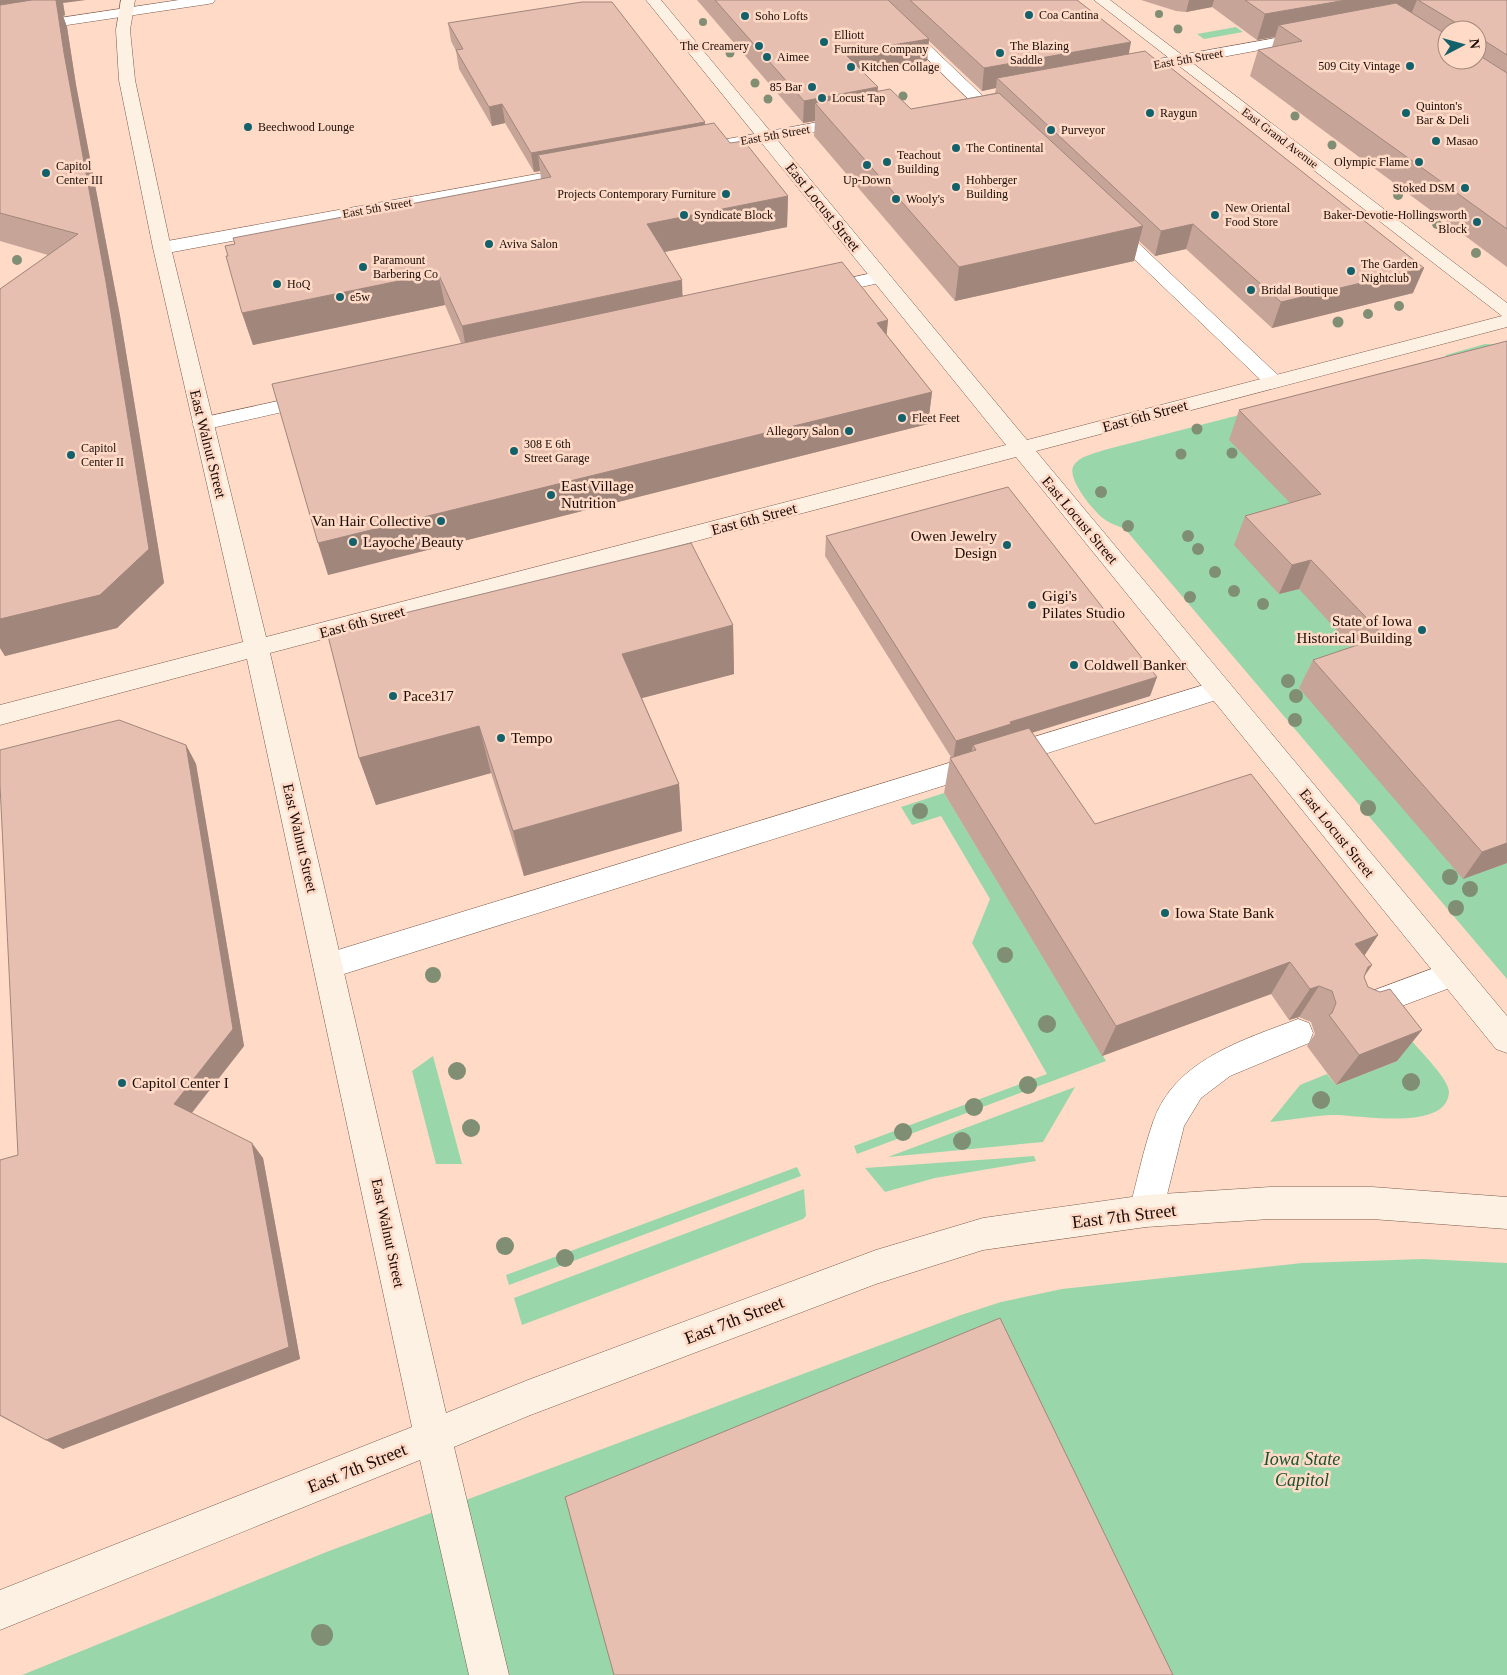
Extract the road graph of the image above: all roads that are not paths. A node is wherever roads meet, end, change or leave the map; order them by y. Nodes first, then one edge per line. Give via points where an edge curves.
1 (208, 0) edge
2 (653, 0) edge
3 (874, 0) edge
4 (1101, 0) edge
5 (127, 6) edge
6 (0, 31) edge
7 (1322, 35) edge
8 (1179, 60) junction
9 (1110, 73) edge
10 (996, 94) edge
11 (977, 98) junction
12 (958, 102) edge
13 (864, 119) edge
14 (1017, 136) edge
15 (766, 137) junction
16 (682, 152) edge
17 (594, 168) edge
18 (1096, 212) edge
19 (162, 248) junction
20 (881, 277) junction
21 (803, 294) edge
22 (1507, 312) edge
23 (1507, 321) edge
24 (1274, 382) junction
25 (333, 396) edge
26 (203, 424) junction
27 (1021, 448) junction
28 (257, 649) junction
29 (1220, 690) junction
30 (0, 716) edge
31 (328, 966) junction
32 (1453, 974) junction
33 (1358, 1009) edge
34 (1298, 1033) dead end
35 (1507, 1039) edge
36 (1146, 1211) junction
37 (1507, 1213) edge
38 (433, 1437) junction
39 (0, 1610) edge
40 (488, 1675) edge

1 - 5 street
2 - 15 main road, East Locust Street
3 - 11 street
4 - 8 main road, East Grand Avenue
5 - 6 street
5 - 19 main road, East Walnut Street via 123,30 127,80
7 - 8 street, East 5th Street
8 - 9 street, East 5th Street
8 - 22 main road, East Grand Avenue
10 - 11 street
11 - 12 street
11 - 14 street
13 - 15 street, East 5th Street
15 - 16 street, East 5th Street
15 - 20 main road, East Locust Street
17 - 19 street, East 5th Street
18 - 24 street
19 - 26 main road, East Walnut Street
20 - 21 street
20 - 27 main road, East Locust Street
23 - 24 main road, East 6th Street
24 - 27 main road, East 6th Street
25 - 26 street
26 - 28 main road, East Walnut Street
27 - 28 main road, East 6th Street
27 - 29 main road, East Locust Street
28 - 30 main road, East 6th Street
28 - 31 main road, East Walnut Street
29 - 31 street
29 - 32 main road, East Locust Street
31 - 38 main road, East Walnut Street
32 - 33 street
32 - 35 main road, East Locust Street
34 - 36 street via 1219,1066 1190,1088 1170,1121
36 - 37 main road, East 7th Street via 1270,1203 1372,1203
36 - 38 main road, East 7th Street via 984,1234 876,1266
38 - 39 main road, East 7th Street
38 - 40 main road, East Walnut Street

